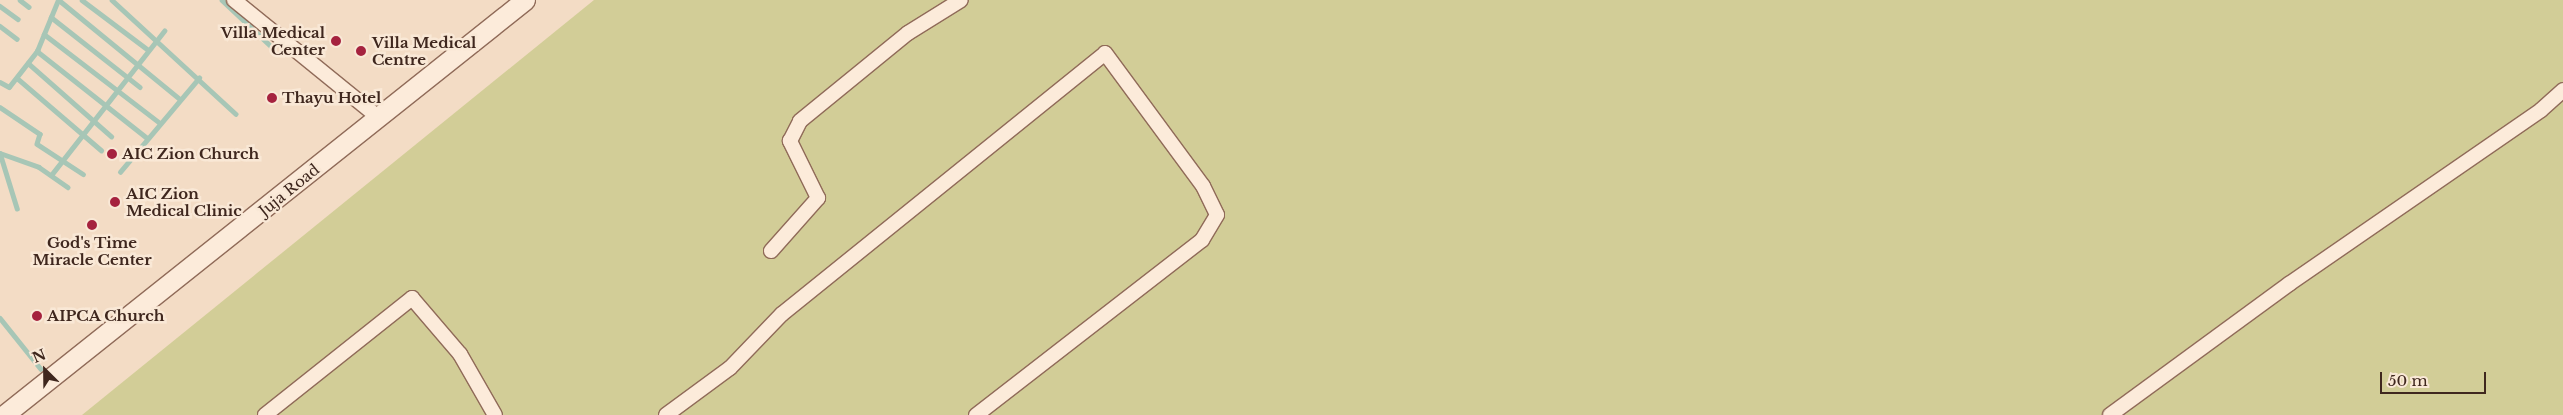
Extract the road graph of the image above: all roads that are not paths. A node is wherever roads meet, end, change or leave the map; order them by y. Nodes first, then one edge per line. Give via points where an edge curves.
1 (234, 0) edge
2 (525, 0) edge
3 (962, 0) edge
4 (2563, 90) edge
5 (378, 118) junction
6 (771, 251) dead end
7 (4, 415) edge
8 (265, 415) edge
9 (495, 415) edge
10 (666, 415) edge
11 (976, 415) edge
12 (2110, 415) edge

1 - 5 street
2 - 5 main road, Juja Road
3 - 6 street via 908,34 800,121 790,141 818,198
4 - 12 street via 2542,110 2289,284
5 - 7 main road, Juja Road
8 - 9 street via 412,298 460,354
10 - 11 street via 730,368 782,314 1105,53 1203,186 1217,215 1202,240

